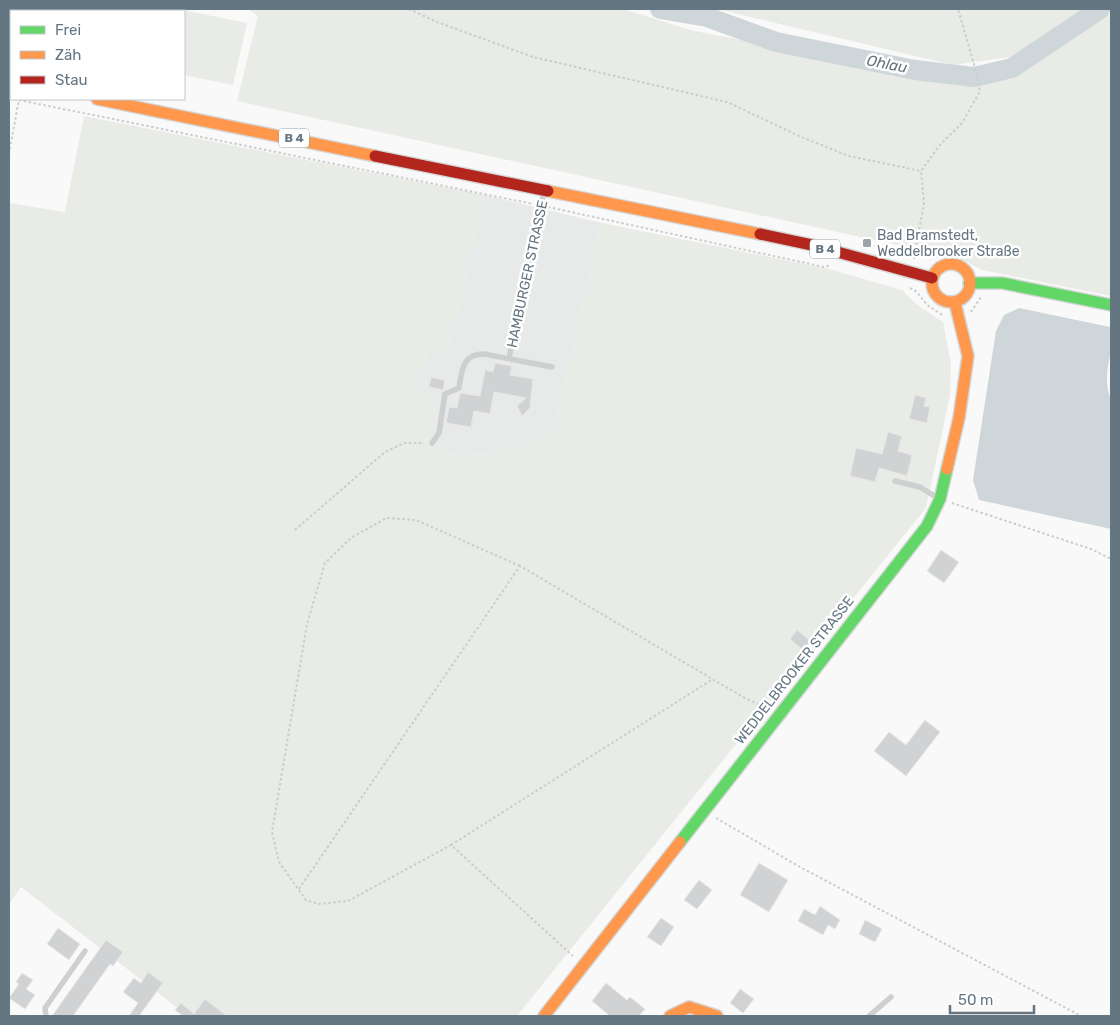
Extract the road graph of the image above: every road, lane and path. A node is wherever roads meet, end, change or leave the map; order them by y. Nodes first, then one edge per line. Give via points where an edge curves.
1 (409, 9) edge
2 (958, 9) edge
3 (18, 100) edge
4 (102, 100) edge
5 (9, 154) edge
6 (921, 171) junction
7 (545, 190) junction
8 (540, 205) junction
9 (833, 265) dead end
10 (910, 274) junction
11 (932, 278) junction
12 (969, 283) junction
13 (902, 285) dead end
14 (988, 294) dead end
15 (955, 302) junction
16 (1111, 305) edge
17 (960, 318) junction
18 (509, 358) junction
19 (552, 367) dead end
20 (432, 443) joint
21 (895, 481) dead end
22 (940, 500) junction
23 (295, 530) dead end
24 (1111, 558) edge
25 (520, 566) junction
26 (713, 679) junction
27 (779, 714) junction
28 (704, 810) junction
29 (451, 845) junction
30 (298, 889) junction
31 (85, 952) dead end
32 (583, 965) junction
33 (891, 996) dead end
34 (46, 1016) edge
35 (544, 1016) edge
36 (670, 1016) edge
37 (718, 1016) edge
38 (869, 1016) edge
39 (1081, 1016) edge

1 - 6 path via 533,57 726,102 850,156
2 - 6 path via 980,92 962,123 938,146
3 - 5 path
3 - 8 path
4 - 7 main road, B 4
6 - 10 path via 924,203
7 - 8 lane, HAMBURGER STRASSE
7 - 10 main road, B 4 via 812,245
8 - 9 path via 824,267
8 - 18 lane, HAMBURGER STRASSE
10 - 11 main road, B 4
11 - 12 main road via 944,266 956,265 965,272
11 - 15 main road via 936,295 946,302
12 - 15 main road via 966,294
12 - 16 main road via 1002,283
13 - 17 path via 917,292 927,305 949,319
14 - 17 path via 981,296 972,312
15 - 17 main road, WEDDELBROOKER STRASSE
17 - 22 main road, WEDDELBROOKER STRASSE via 968,356 959,418
18 - 19 lane
18 - 20 lane via 484,354 467,357 459,388 445,394 439,434
20 - 23 path via 404,443 385,452
21 - 22 lane via 920,487
22 - 24 path
22 - 27 main road, WEDDELBROOKER STRASSE via 927,526
25 - 26 path
25 - 30 path
25 - 30 path via 416,520 386,518 351,538 326,563 307,624 272,832 279,862
26 - 27 path
26 - 29 path
27 - 28 main road, WEDDELBROOKER STRASSE
28 - 32 main road, WEDDELBROOKER STRASSE
28 - 39 path via 800,867
29 - 30 path via 348,901 319,904 306,900
29 - 32 path
31 - 34 lane via 45,1008
32 - 35 main road, WEDDELBROOKER STRASSE
33 - 38 lane
36 - 37 main road via 689,1007

